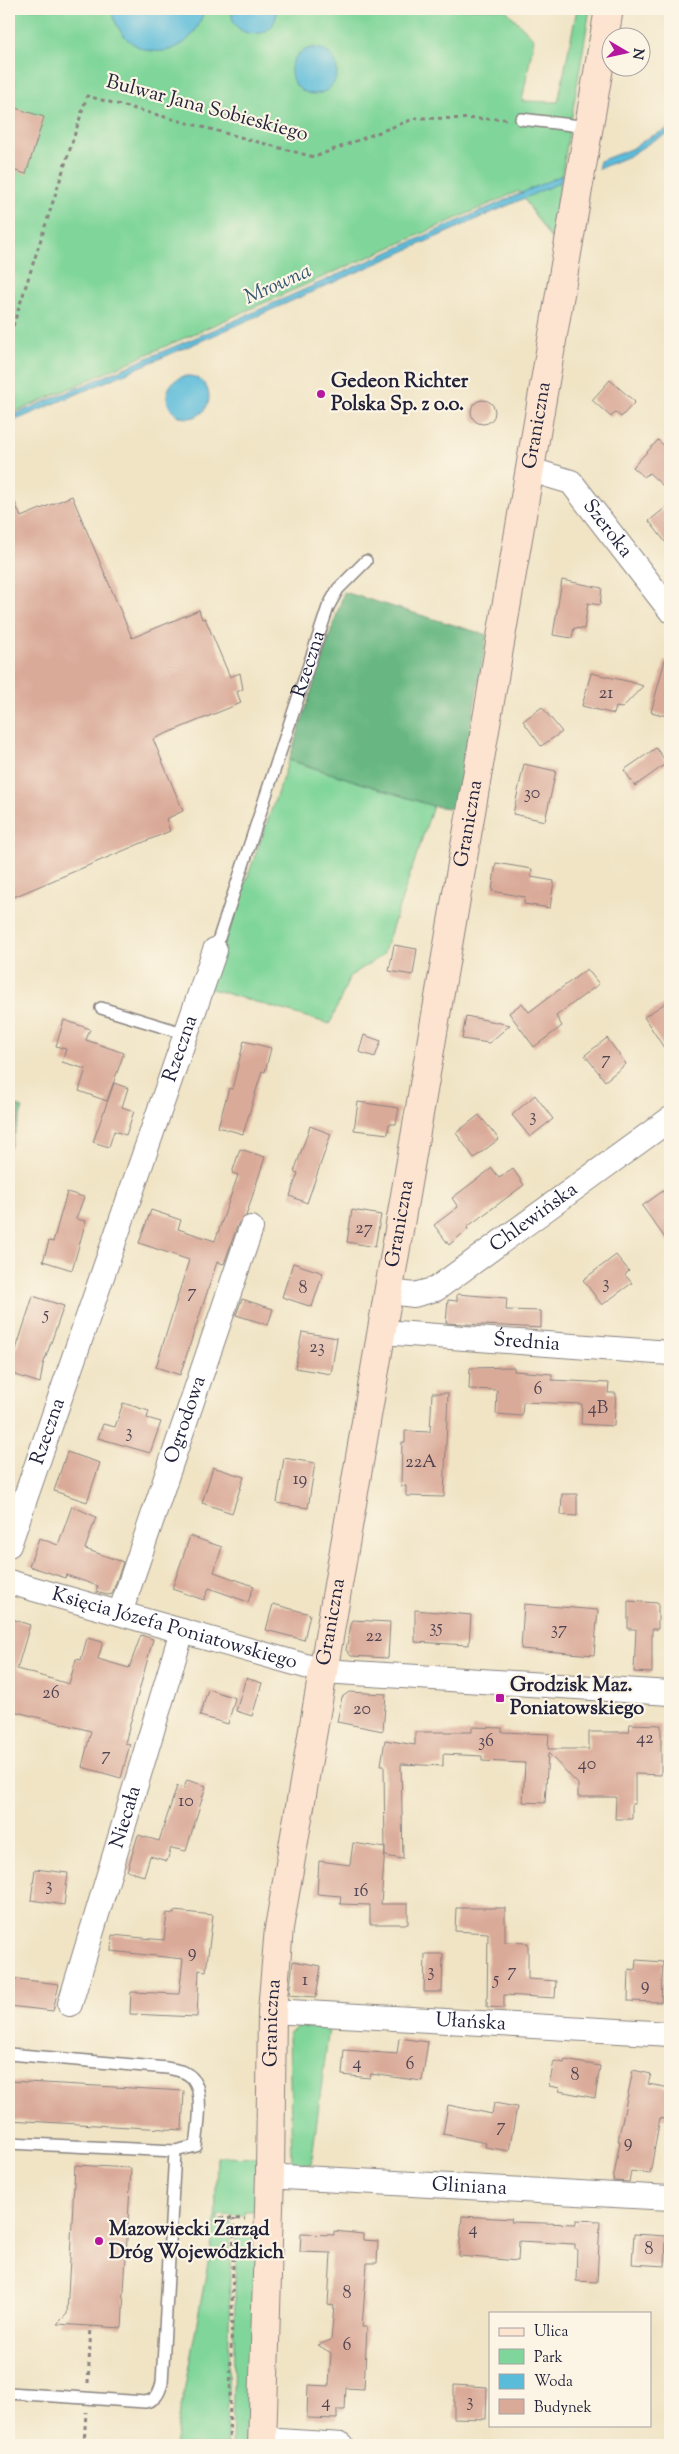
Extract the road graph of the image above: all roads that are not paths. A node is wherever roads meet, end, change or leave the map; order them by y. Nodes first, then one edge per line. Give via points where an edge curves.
1 (609, 9) edge
2 (521, 119) road end
3 (589, 127) junction
4 (531, 470) junction
5 (366, 561) dead end
6 (670, 610) edge
7 (215, 950) joint
8 (101, 1008) dead end
9 (186, 1034) junction
10 (670, 1119) edge
11 (251, 1228) dead end
12 (390, 1292) junction
13 (382, 1332) junction
14 (670, 1353) edge
15 (9, 1545) edge
16 (9, 1582) edge
17 (120, 1613) junction
18 (182, 1631) junction
19 (323, 1671) junction
20 (670, 1693) edge
21 (70, 2004) dead end
22 (272, 2012) junction
23 (670, 2034) edge
24 (9, 2054) edge
25 (9, 2143) edge
26 (175, 2151) junction
27 (270, 2174) junction
28 (670, 2198) edge
29 (9, 2393) edge
30 (262, 2440) edge
31 (342, 2445) edge

1 - 3 street, Graniczna
2 - 3 lane
3 - 4 street, Graniczna
4 - 6 street, Szeroka via 571,482
4 - 12 street, Graniczna
5 - 7 lane, Rzeczna via 338,590 328,607
7 - 9 street, Rzeczna
8 - 9 lane
9 - 15 street, Rzeczna
10 - 12 street, Chlewińska via 436,1289 414,1295
11 - 17 street, Ogrodowa
12 - 13 street, Graniczna
13 - 14 street, Średnia
13 - 19 street, Graniczna
16 - 17 street, Księcia Józefa Poniatowskiego
17 - 18 street, Księcia Józefa Poniatowskiego
18 - 19 street, Księcia Józefa Poniatowskiego
18 - 21 street, Niecała
19 - 20 street, Księcia Józefa Poniatowskiego
19 - 22 street, Graniczna via 279,1928
22 - 23 street, Ułańska
22 - 27 street, Graniczna
24 - 26 lane via 182,2071 193,2079 200,2113 196,2146
25 - 26 lane
26 - 29 lane via 160,2393 145,2402
27 - 28 street, Gliniana via 294,2178
27 - 30 street, Graniczna
30 - 31 street

